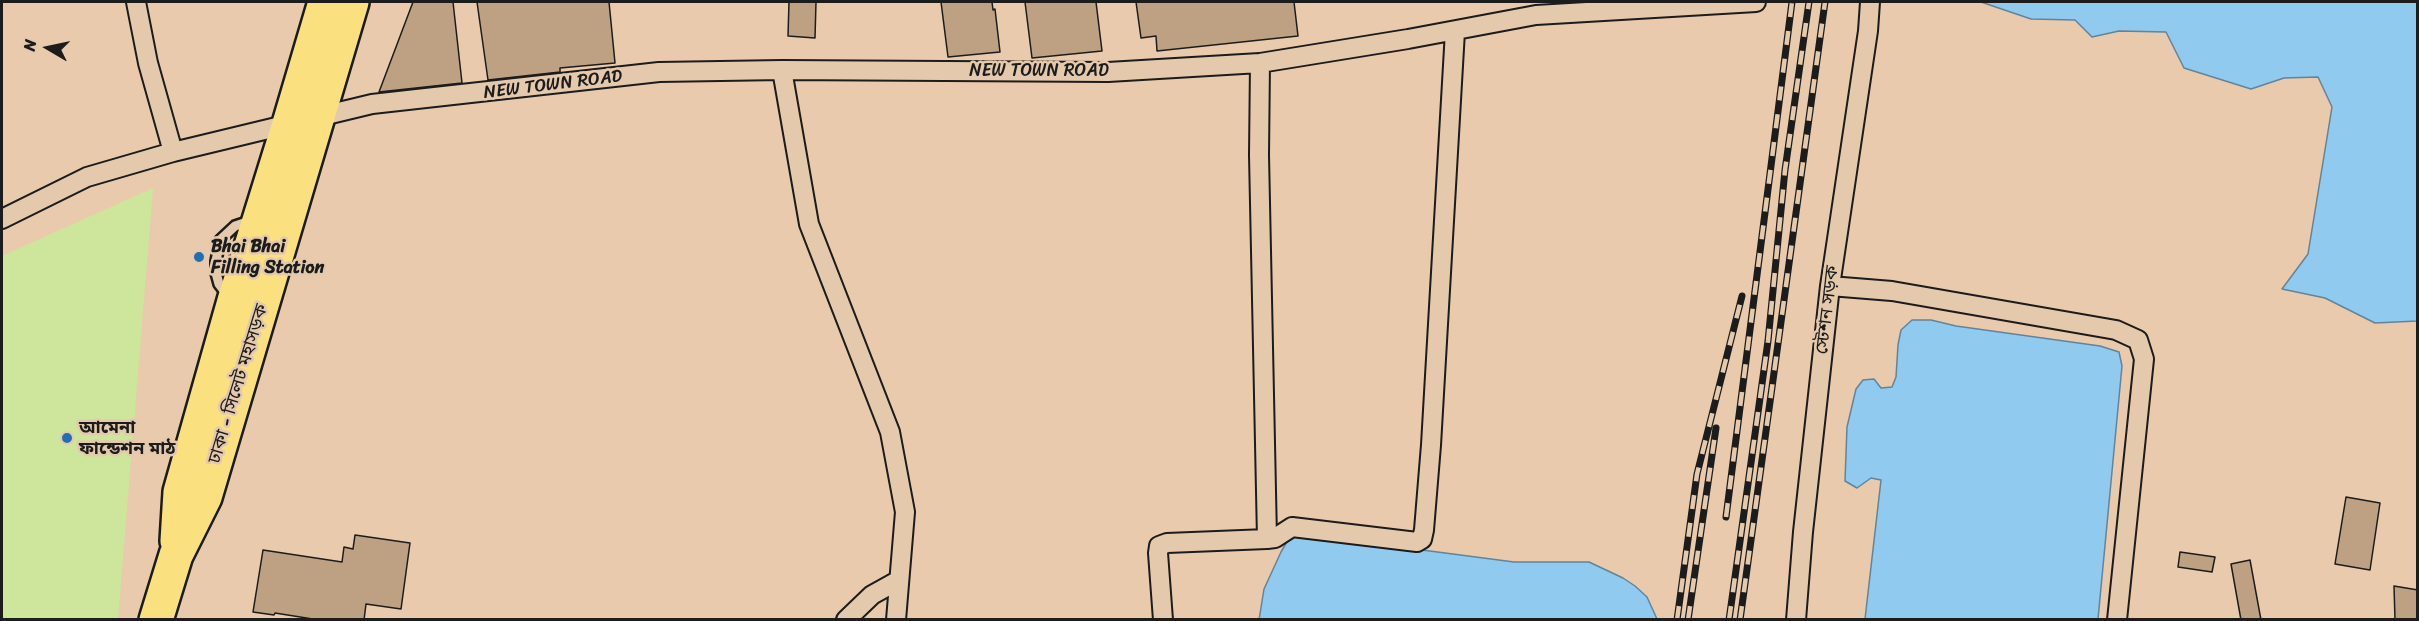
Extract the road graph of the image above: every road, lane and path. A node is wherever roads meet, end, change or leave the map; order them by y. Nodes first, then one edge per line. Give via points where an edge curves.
1 (136, 2) edge
2 (325, 2) edge
3 (352, 2) edge
4 (1756, 2) edge
5 (1870, 2) edge
6 (1455, 31) junction
7 (1260, 63) junction
8 (782, 70) junction
9 (304, 119) junction
10 (173, 152) junction
11 (2, 219) edge
12 (1830, 286) junction
13 (247, 306) junction
14 (1267, 540) junction
15 (899, 580) junction
16 (156, 620) edge
17 (846, 620) edge
18 (896, 620) edge
19 (1163, 620) edge
20 (1796, 620) edge
21 (2117, 620) edge

1 - 10 street
2 - 9 highway, ঢাকা - সিলেট মহাসড়ক
3 - 9 highway, ঢাকা - সিলেট মহাসড়ক
4 - 6 street, NEW TOWN ROAD via 1536,15
5 - 12 street, স্টেশন সড়ক
6 - 7 street, NEW TOWN ROAD
6 - 14 street via 1422,539 1417,542 1298,527
7 - 8 street, NEW TOWN ROAD via 1108,72
7 - 14 street
8 - 9 street, NEW TOWN ROAD via 659,72 372,104
8 - 15 street via 809,224 890,432 906,512
9 - 10 street, NEW TOWN ROAD
9 - 13 highway, ঢাকা - সিলেট মহাসড়ক
9 - 13 highway, ঢাকা - সিলেট মহাসড়ক via 260,218
10 - 11 street, NEW TOWN ROAD via 87,177
12 - 20 street, স্টেশন সড়ক
12 - 21 street via 1892,291 2116,330 2138,340 2144,359
13 - 16 highway, ঢাকা - সিলেট মহাসড়ক via 180,492 176,555
14 - 19 street via 1159,546
15 - 17 street via 872,595
15 - 18 street

